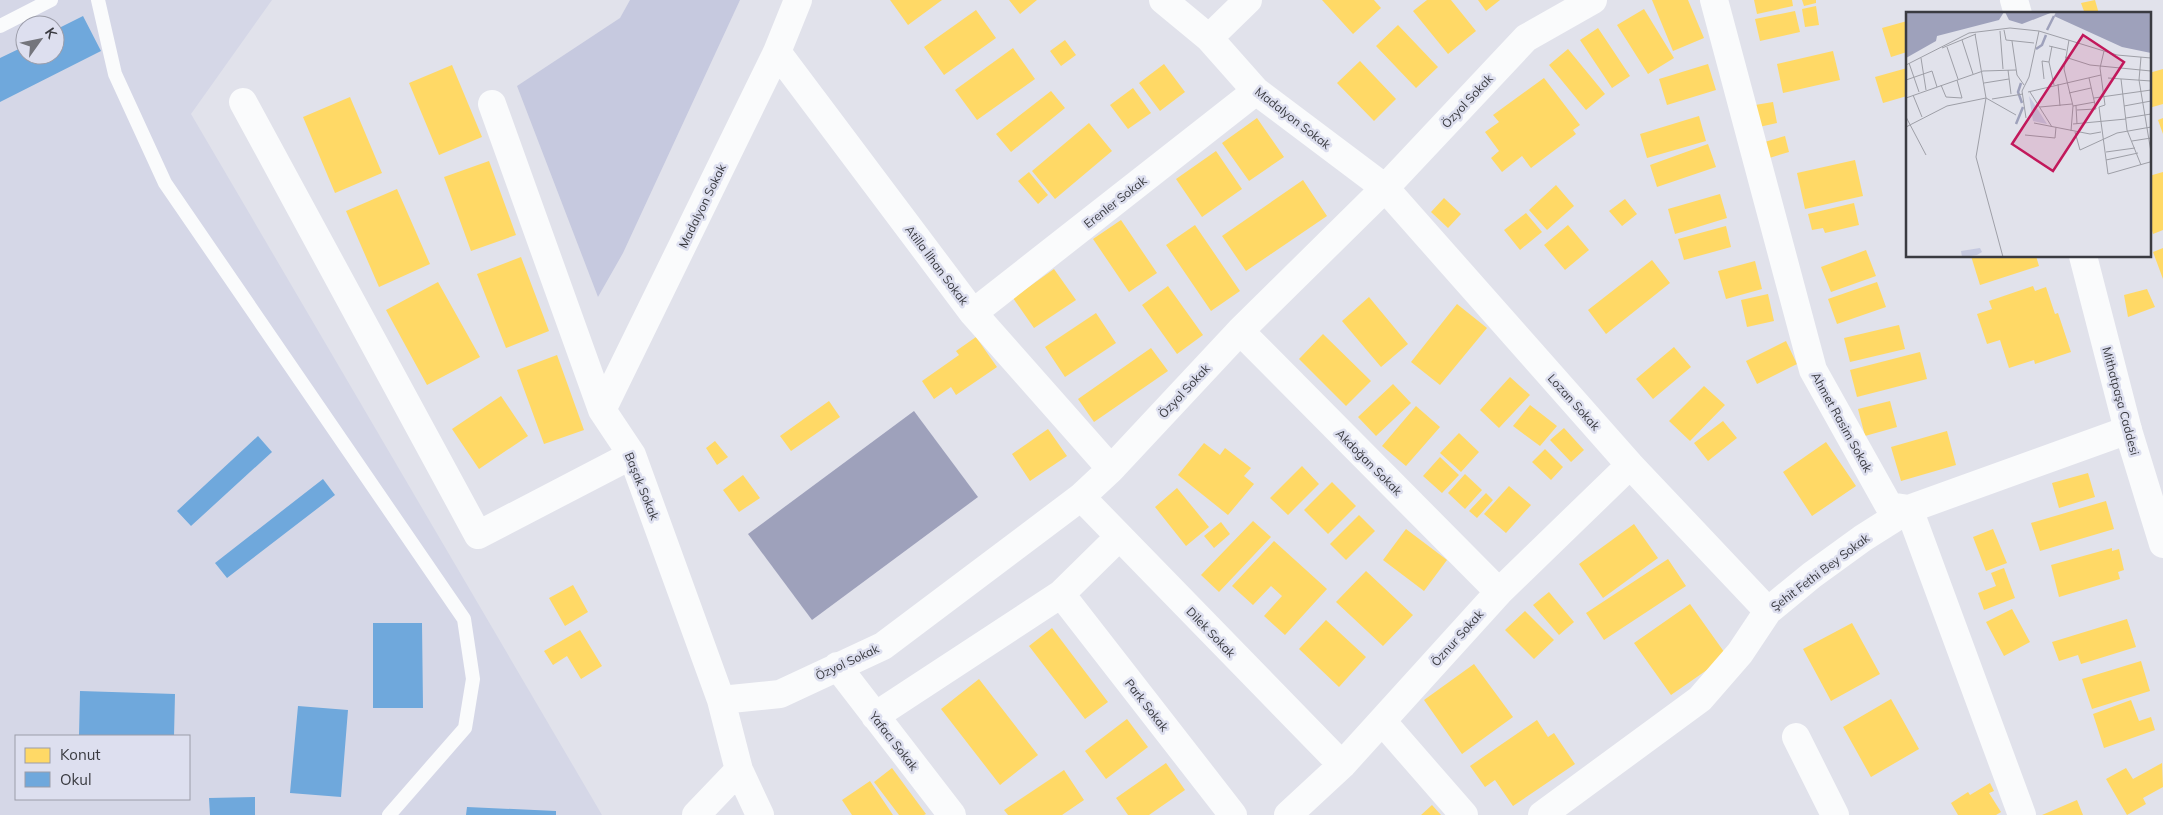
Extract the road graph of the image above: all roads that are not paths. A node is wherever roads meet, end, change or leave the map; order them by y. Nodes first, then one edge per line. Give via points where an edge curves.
1 (50, 0) edge
2 (98, 0) edge
3 (798, 0) edge
4 (1163, 0) edge
5 (1248, 0) edge
6 (1593, 0) edge
7 (1714, 0) edge
8 (0, 26) edge
9 (1209, 38) junction
10 (777, 52) junction
11 (1256, 91) junction
12 (243, 102) dead end
13 (492, 104) dead end
14 (1385, 188) junction
15 (2084, 258) edge
16 (973, 313) junction
17 (1240, 331) junction
18 (602, 410) junction
19 (2128, 430) junction
20 (632, 455) junction
21 (1630, 465) junction
22 (1111, 468) junction
23 (1081, 497) junction
24 (1909, 509) junction
25 (1119, 537) junction
26 (2163, 544) edge
27 (1499, 592) junction
28 (1061, 594) junction
29 (1768, 611) junction
30 (837, 666) junction
31 (721, 700) junction
32 (875, 716) junction
33 (1382, 721) junction
34 (1796, 738) dead end
35 (1342, 765) junction
36 (738, 770) junction
37 (388, 815) edge
38 (696, 815) edge
39 (760, 815) edge
40 (952, 815) edge
41 (1233, 815) edge
42 (1288, 815) edge
43 (1464, 815) edge
44 (1542, 815) edge
45 (1835, 815) edge
46 (2022, 815) edge

1 - 8 lane
2 - 37 lane via 115,74 165,183 464,618 472,679 465,728
3 - 10 street, Madalyon Sokak
4 - 9 street, Madalyon Sokak
5 - 9 street
6 - 14 street, Özyol Sokak via 1526,38
7 - 24 street, Ahmet Rasim Sokak via 1813,370 1888,506
9 - 11 street, Madalyon Sokak
10 - 16 street, Atilla İlhan Sokak
10 - 18 street, Madalyon Sokak
11 - 14 street, Madalyon Sokak
11 - 16 street, Erenler Sokak
12 - 20 street via 478,535
13 - 18 street, Başak Sokak
14 - 17 street, Özyol Sokak
14 - 21 street, Lozan Sokak
15 - 19 street, Mithatpaşa Caddesi
16 - 22 street, Atilla İlhan Sokak
17 - 22 street, Özyol Sokak
17 - 27 street, Akdoğan Sokak
18 - 20 street, Başak Sokak
19 - 24 street, Şehit Fethi Bey Sokak
19 - 26 street, Mithatpaşa Caddesi
20 - 31 street, Başak Sokak
21 - 27 street, Öznur Sokak
21 - 29 street, Lozan Sokak
22 - 23 street, Özyol Sokak
23 - 25 street, Dilek Sokak
23 - 30 street, Özyol Sokak via 883,646
24 - 29 street, Şehit Fethi Bey Sokak via 1856,544
24 - 46 street
25 - 28 street
25 - 35 street, Dilek Sokak
27 - 33 street, Öznur Sokak
28 - 32 street
28 - 41 street, Park Sokak
29 - 44 street, Şehit Fethi Bey Sokak via 1740,653 1700,699
30 - 31 street, Özyol Sokak via 780,694
30 - 32 street, Yafacı Sokak
31 - 36 street, Başak Sokak
32 - 40 street, Yafacı Sokak
33 - 35 street, Öznur Sokak
33 - 43 street
34 - 45 street
35 - 42 street, Öznur Sokak
36 - 38 street
36 - 39 street, Başak Sokak

